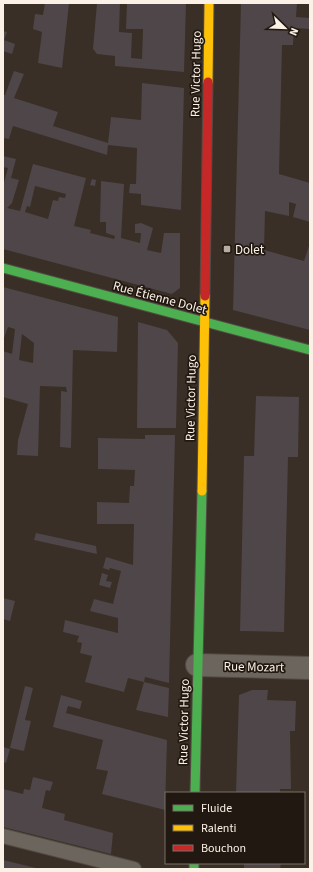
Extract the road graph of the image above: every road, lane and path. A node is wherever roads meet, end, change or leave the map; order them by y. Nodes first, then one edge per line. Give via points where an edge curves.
1 (209, 3) edge
2 (3, 268) edge
3 (204, 323) junction
4 (310, 350) edge
5 (197, 665) junction
6 (310, 668) edge
7 (195, 792) edge
8 (3, 836) edge
9 (134, 869) edge

1 - 3 street, Rue Victor Hugo
2 - 3 street, Rue Étienne Dolet
3 - 4 street, Rue Étienne Dolet
3 - 5 street, Rue Victor Hugo
5 - 6 street, Rue Mozart
5 - 7 street, Rue Victor Hugo
8 - 9 lane

